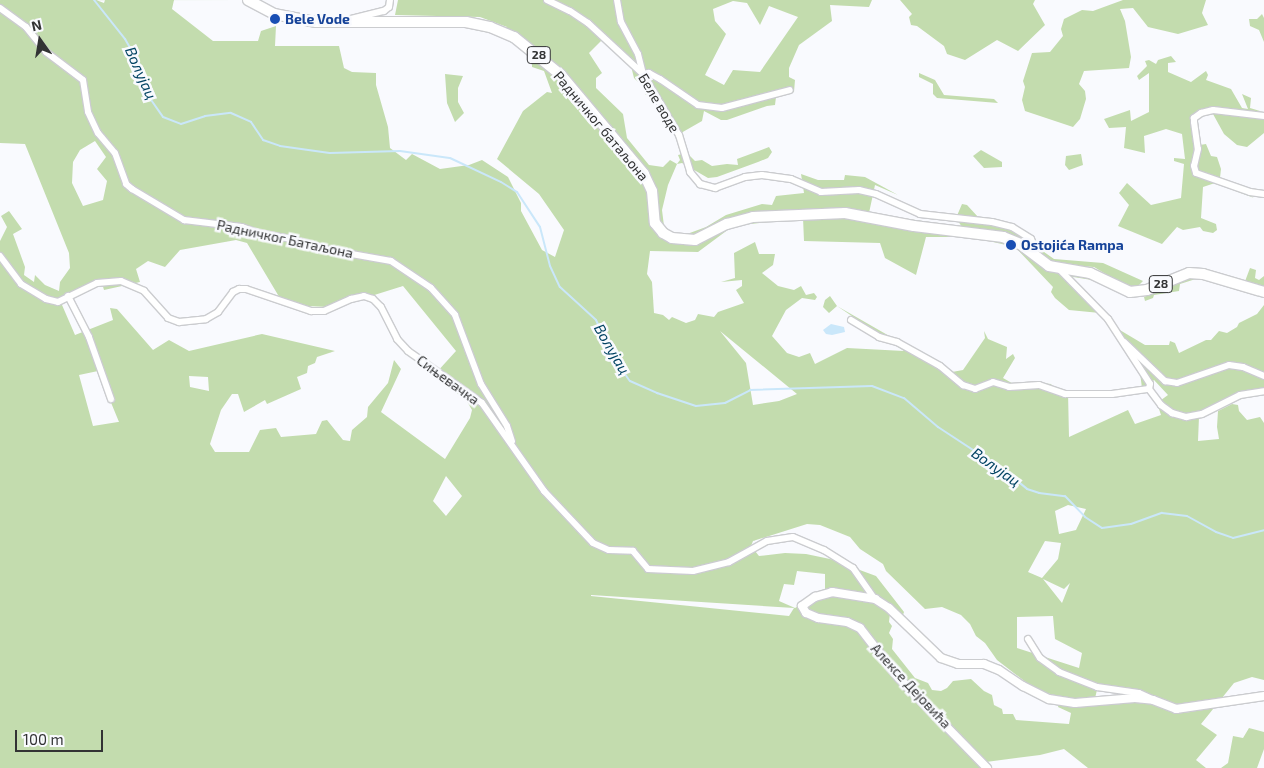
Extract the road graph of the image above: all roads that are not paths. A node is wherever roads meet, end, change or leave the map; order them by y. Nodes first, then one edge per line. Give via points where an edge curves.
1 (248, 0) edge
2 (390, 0) edge
3 (546, 0) edge
4 (617, 0) edge
5 (0, 8) edge
6 (342, 24) junction
7 (643, 74) junction
8 (790, 90) dead end
9 (1264, 116) edge
10 (1264, 194) edge
11 (1033, 254) junction
12 (0, 256) edge
13 (1059, 269) junction
14 (1264, 292) edge
15 (68, 296) junction
16 (851, 320) dead end
17 (1124, 342) junction
18 (1264, 376) edge
19 (1149, 389) junction
20 (1264, 391) edge
21 (112, 399) dead end
22 (514, 447) junction
23 (875, 598) junction
24 (1028, 639) dead end
25 (1264, 696) edge
26 (1153, 700) junction
27 (987, 768) edge

1 - 6 main road, Радничког батаљона / 28 via 274,14
2 - 6 street via 390,7 384,11 346,20
3 - 7 street, Беле воде via 588,23
4 - 7 street via 621,22 638,54
5 - 22 street, Радничког Батаљона via 26,27 46,52 84,80 88,112 98,133 115,153 126,184 132,189 184,220 242,227 258,234 390,261 431,288 455,315 481,384 507,426
6 - 11 main road, Радничког батаљона / 28 via 466,22 490,27 521,41 561,75 644,174 652,190 655,223 672,238 695,240 727,224 753,217 839,213 936,230 992,234 1020,244
7 - 8 street via 649,73 698,105 722,108
7 - 11 street, Беле воде via 680,135 690,172 700,184 715,188 745,177 762,175 791,179 821,192 859,190 876,194 920,214 1012,227 1031,239 1035,248
9 - 10 street via 1206,111 1197,115 1194,122 1198,148 1194,166 1196,173
11 - 13 main road, Радничког батаљона / 28
12 - 15 street, Сињевачка via 21,284 35,293 58,302
13 - 14 main road, Радничког батаљона / 28 via 1090,273 1130,292 1147,290 1189,273
13 - 17 street via 1108,319
15 - 21 street via 89,338
15 - 22 street, Сињевачка via 98,283 121,281 144,292 168,318 179,322 206,319 218,312 239,289 311,311 324,311 364,296 373,299 408,351 482,403
16 - 19 street via 940,366 963,385 975,388 993,382 1009,387 1039,385 1065,394 1112,394
17 - 18 street via 1165,381 1177,383 1229,365
17 - 19 street via 1150,384
19 - 20 street via 1167,409 1186,417 1202,414 1240,395
22 - 23 street, Сињевачка via 544,491 593,543 609,550 633,551 648,569 693,571 729,562 767,541 789,536 824,550 853,568
23 - 26 street via 942,658 958,664 984,664 1049,699 1075,703 1135,698
23 - 27 street, Алексе Дејовића via 832,592 815,597 802,606 806,613 818,618 847,622 860,628 898,677
24 - 26 street via 1040,658 1059,672 1097,687 1139,693
25 - 26 street via 1176,709

